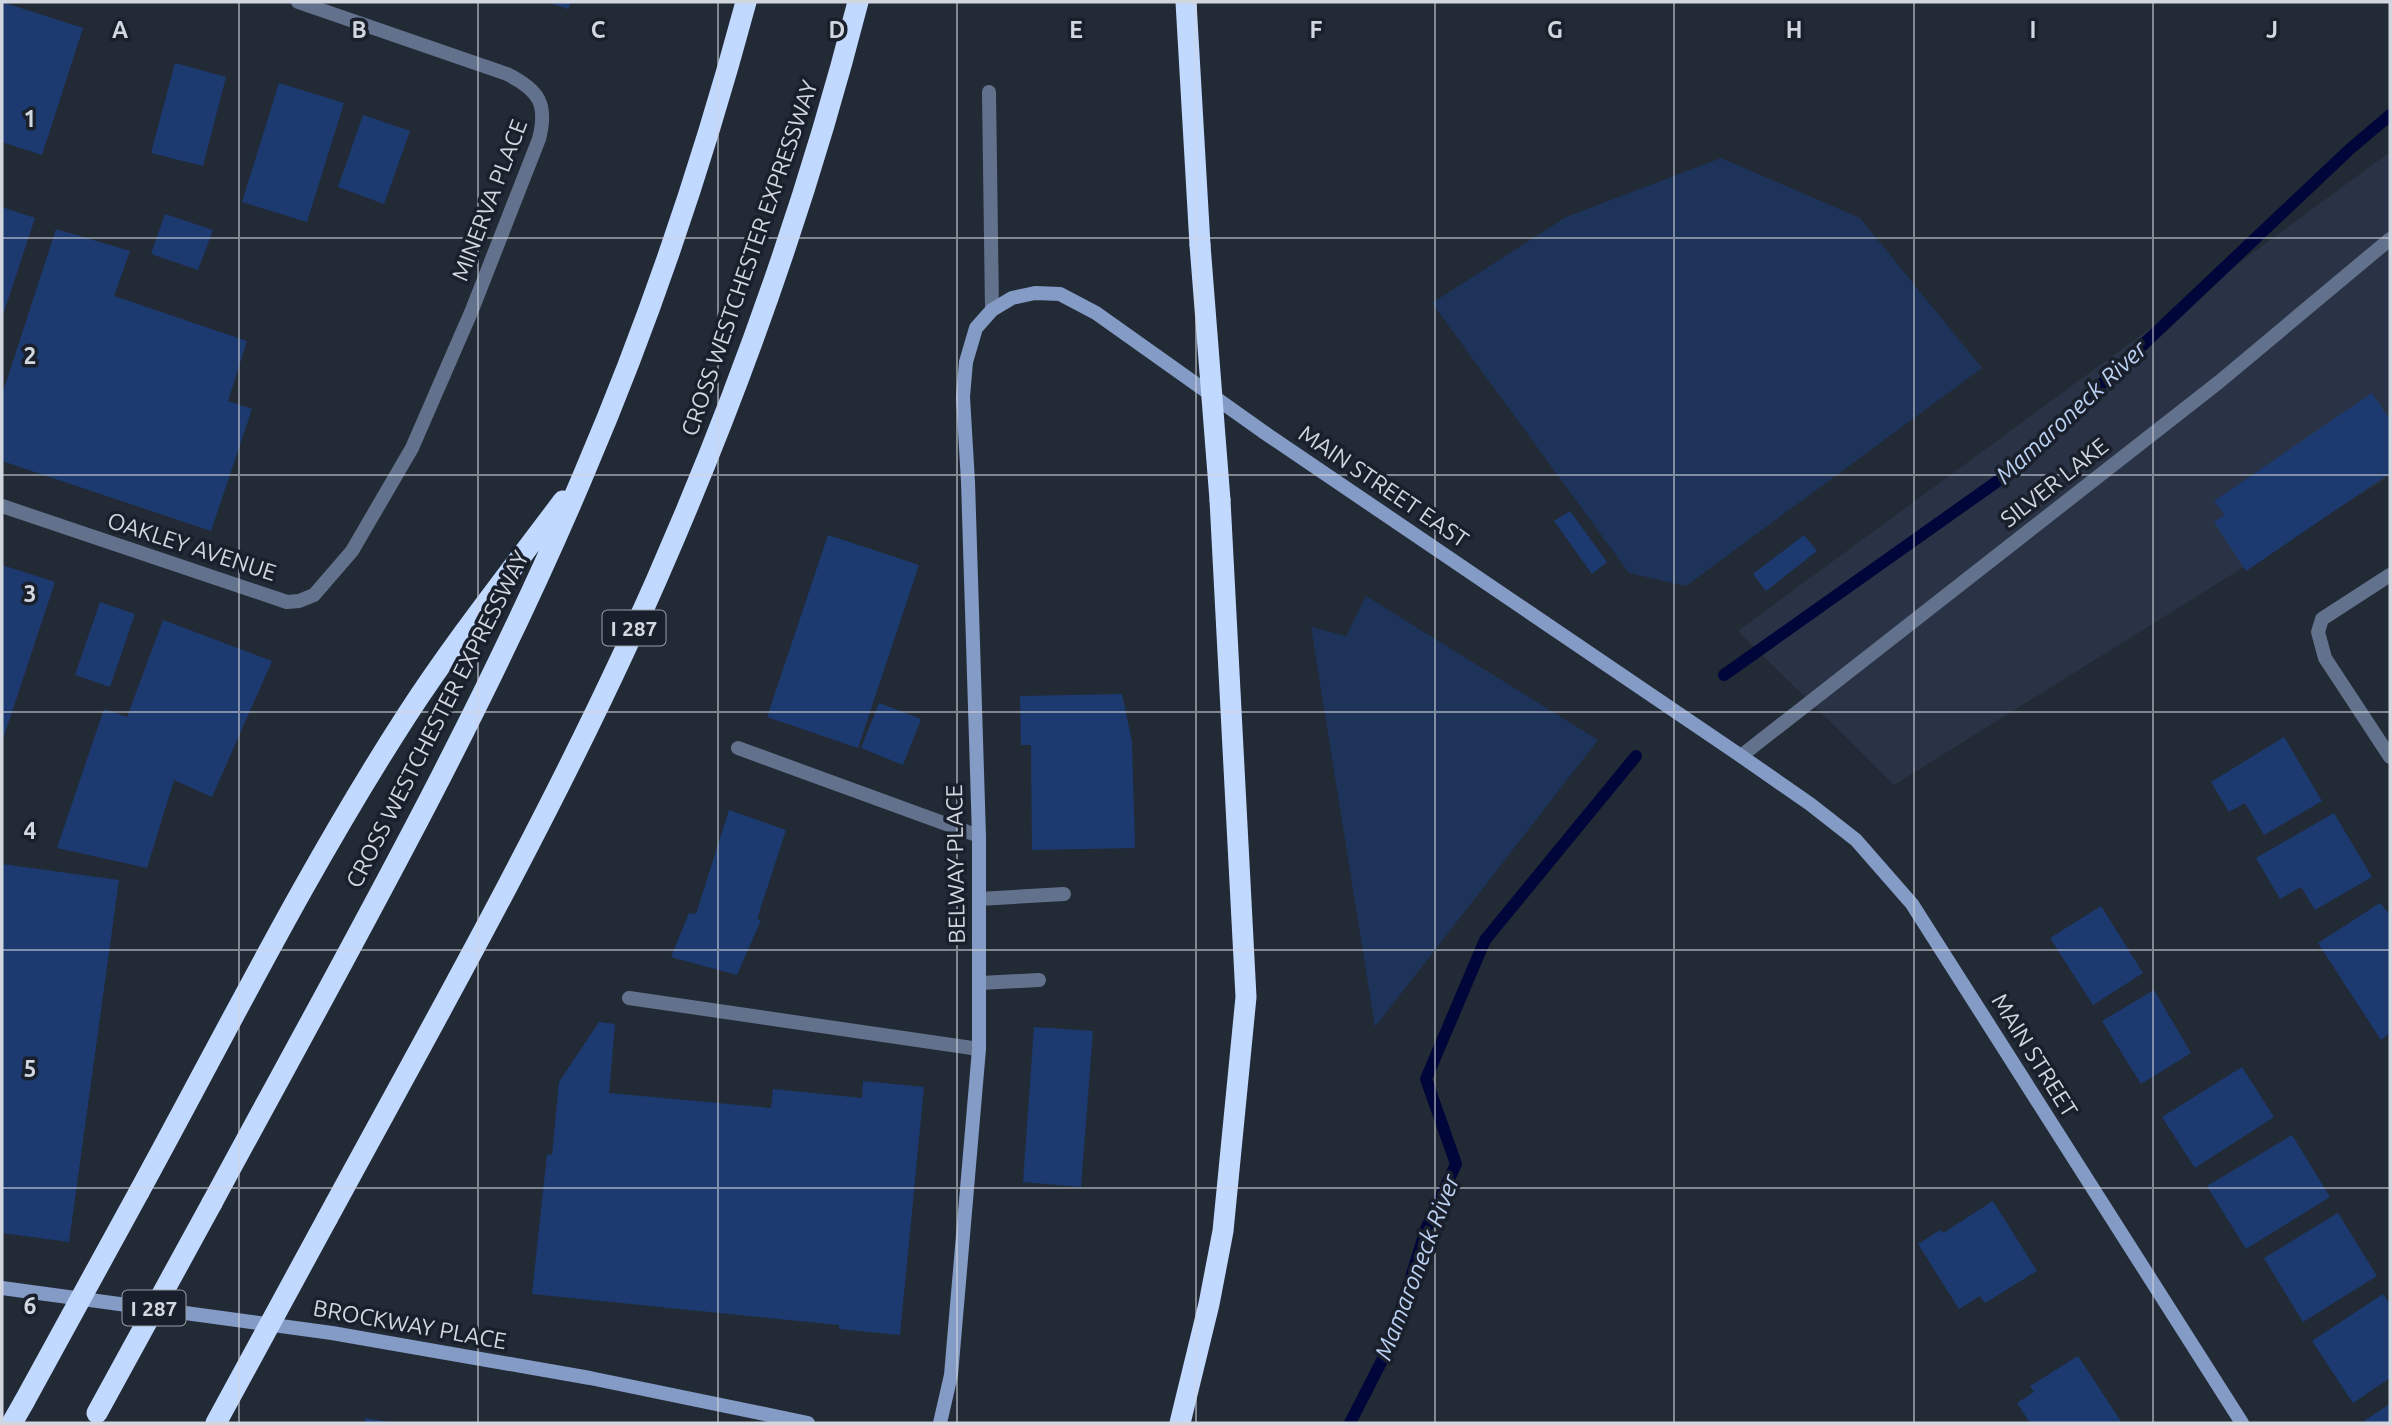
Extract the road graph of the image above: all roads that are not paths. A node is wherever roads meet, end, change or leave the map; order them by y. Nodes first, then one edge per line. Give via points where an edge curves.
1 (298, 2) edge
2 (746, 2) edge
3 (858, 2) edge
4 (1186, 2) edge
5 (989, 92) dead end
6 (2390, 239) edge
7 (992, 310) junction
8 (585, 471) junction
9 (2, 506) edge
10 (352, 551) joint
11 (2390, 575) edge
12 (738, 748) dead end
13 (1741, 756) junction
14 (2390, 757) edge
15 (979, 836) junction
16 (1064, 894) dead end
17 (979, 899) junction
18 (1040, 980) dead end
19 (979, 983) junction
20 (629, 998) dead end
21 (979, 1049) junction
22 (2, 1288) edge
23 (94, 1418) edge
24 (12, 1423) edge
25 (216, 1423) edge
26 (808, 1423) edge
27 (940, 1423) edge
28 (1180, 1423) edge
29 (2242, 1423) edge

1 - 10 street, MINERVA PLACE via 522,81 540,101 545,118 472,310 412,448
2 - 8 highway, CROSS WESTCHESTER EXPRESSWAY / I 287 via 642,330
3 - 25 highway, CROSS WESTCHESTER EXPRESSWAY / I 287, bridge via 794,222 743,368 624,652 485,926
4 - 28 highway, bridge via 1220,500 1246,998 1223,1231
5 - 7 street
6 - 13 street, SILVER LAKE via 2219,382
7 - 13 street, MAIN STREET EAST via 1012,298 1047,293 1059,294 1096,313
7 - 15 street, BELWAY PLACE via 976,328 962,397
8 - 23 highway, CROSS WESTCHESTER EXPRESSWAY / I 287, bridge via 458,743
8 - 24 highway, bridge via 470,625 356,797
9 - 10 street, OAKLEY AVENUE via 287,602 314,595
11 - 14 street via 2322,619 2318,632 2325,658
12 - 15 street
13 - 29 street, MAIN STREET via 1856,840 1912,904
15 - 17 street, BELWAY PLACE
16 - 17 street
17 - 19 street, BELWAY PLACE
18 - 19 street
19 - 21 street, BELWAY PLACE
20 - 21 street
21 - 27 street, BELWAY PLACE via 951,1375
22 - 26 street, BROCKWAY PLACE via 332,1333 590,1378

